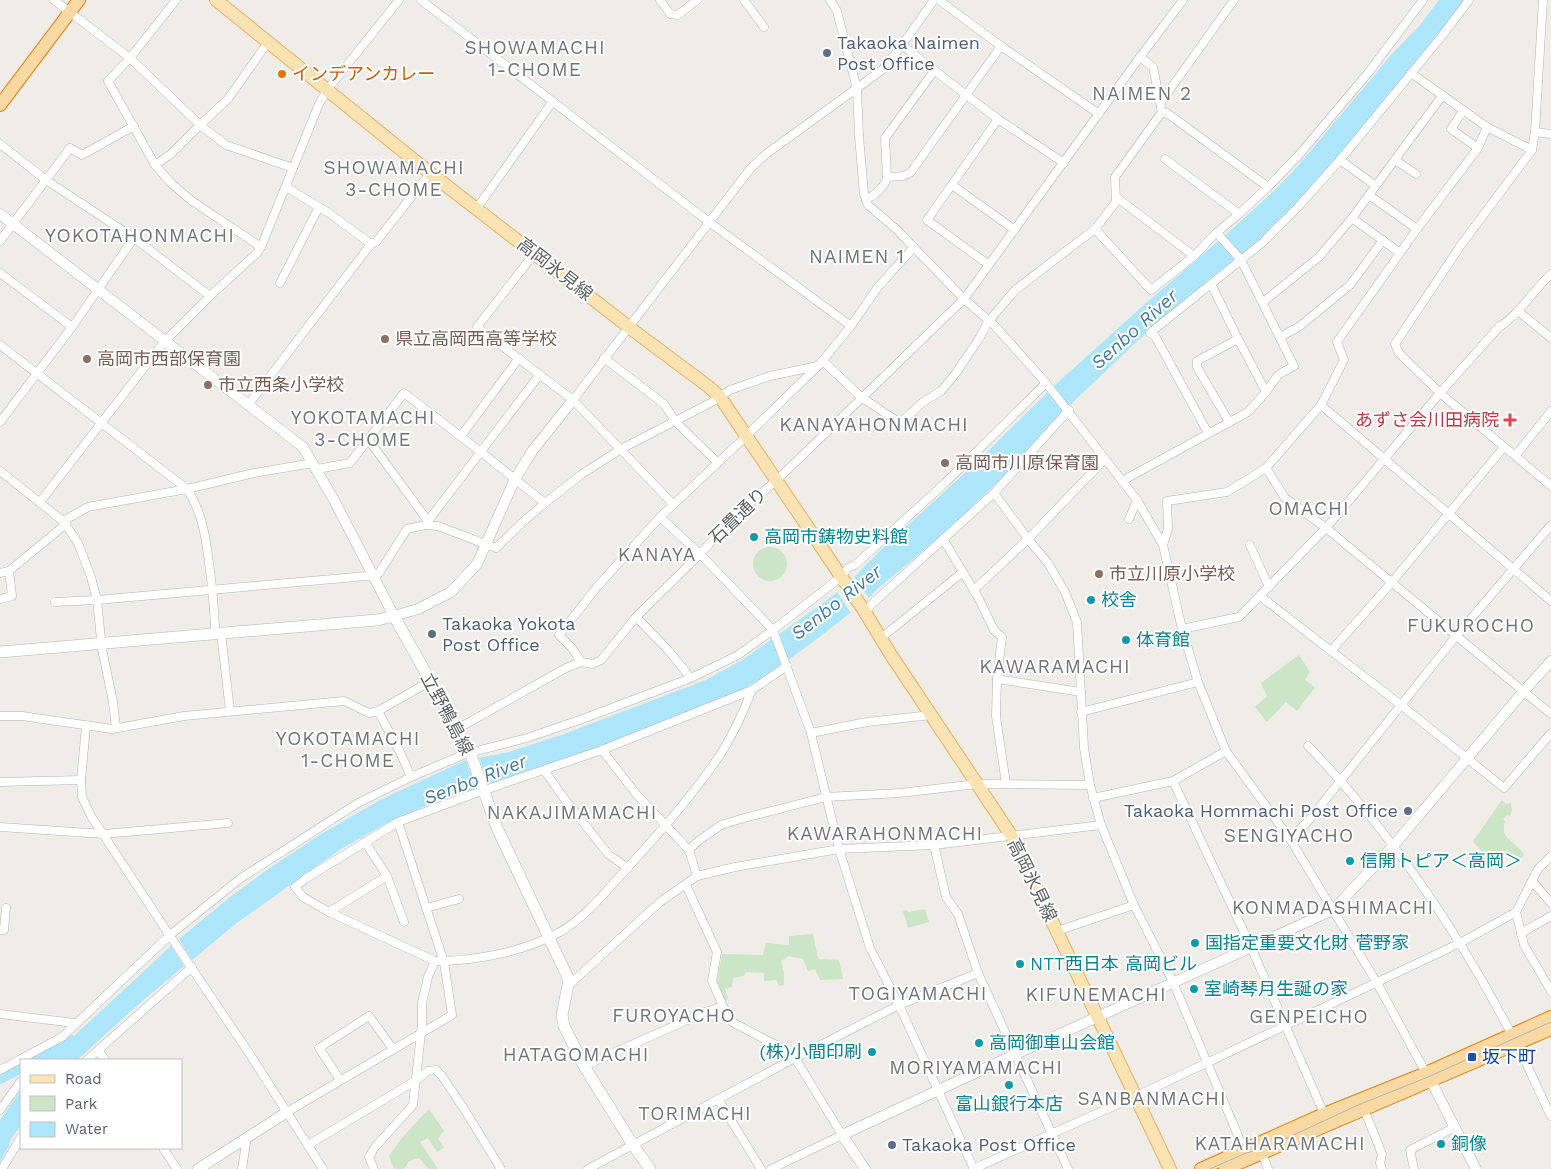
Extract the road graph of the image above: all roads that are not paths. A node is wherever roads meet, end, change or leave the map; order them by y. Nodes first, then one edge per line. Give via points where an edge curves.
1 (54, 0) edge
2 (80, 0) edge
3 (176, 0) edge
4 (216, 0) edge
5 (398, 0) edge
6 (421, 0) edge
7 (660, 0) edge
8 (697, 0) edge
9 (744, 0) edge
10 (830, 0) edge
11 (934, 0) edge
12 (939, 0) edge
13 (1183, 0) edge
14 (1234, 0) edge
15 (1423, 0) edge
16 (1469, 0) edge
17 (1543, 0) edge
18 (70, 12) junction
19 (764, 27) dead end
20 (268, 42) junction
21 (902, 45) junction
22 (1001, 46) junction
23 (1140, 57) junction
24 (130, 58) junction
25 (934, 71) junction
26 (1411, 73) junction
27 (857, 88) junction
28 (327, 90) junction
29 (966, 96) junction
30 (1442, 96) junction
31 (553, 101) junction
32 (1161, 102) junction
33 (0, 105) edge
34 (1463, 111) junction
35 (1162, 112) junction
36 (1099, 114) junction
37 (998, 119) junction
38 (200, 125) junction
39 (134, 126) junction
40 (1487, 127) junction
41 (1535, 132) junction
42 (1551, 134) edge
43 (0, 144) edge
44 (1478, 148) junction
45 (1532, 150) junction
46 (1165, 159) dead end
47 (1340, 160) junction
48 (1396, 160) junction
49 (1064, 163) junction
50 (155, 165) junction
51 (293, 168) junction
52 (430, 173) junction
53 (1416, 174) dead end
54 (887, 177) junction
55 (46, 180) junction
56 (952, 185) junction
57 (1376, 186) junction
58 (286, 187) junction
59 (1268, 187) junction
60 (1369, 195) junction
61 (1116, 197) junction
62 (866, 200) junction
63 (320, 207) junction
64 (477, 208) junction
65 (0, 214) edge
66 (1240, 214) junction
67 (1352, 218) junction
68 (709, 222) junction
69 (13, 224) junction
70 (1095, 229) junction
71 (1417, 229) junction
72 (1015, 230) junction
73 (1219, 235) junction
74 (134, 238) junction
75 (1383, 240) junction
76 (0, 241) edge
77 (371, 244) junction
78 (261, 247) junction
79 (914, 247) junction
80 (1400, 253) junction
81 (534, 254) junction
82 (1194, 256) junction
83 (1240, 259) junction
84 (989, 265) junction
85 (0, 273) edge
86 (1551, 274) edge
87 (280, 283) dead end
88 (1211, 284) junction
89 (98, 291) junction
90 (210, 296) junction
91 (964, 299) junction
92 (1263, 302) junction
93 (1518, 311) junction
94 (988, 322) junction
95 (851, 326) junction
96 (72, 327) junction
97 (629, 327) junction
98 (1280, 338) junction
99 (1551, 338) edge
100 (1238, 339) junction
101 (164, 342) junction
102 (0, 345) edge
103 (519, 358) junction
104 (604, 358) junction
105 (821, 363) junction
106 (37, 374) junction
107 (540, 374) junction
108 (1047, 384) junction
109 (1266, 392) junction
110 (1440, 393) junction
111 (720, 397) junction
112 (861, 397) junction
113 (573, 400) junction
114 (248, 405) junction
115 (1321, 405) junction
116 (1069, 410) junction
117 (1551, 411) edge
118 (675, 421) junction
119 (0, 422) edge
120 (1229, 422) junction
121 (100, 423) junction
122 (1208, 433) junction
123 (461, 436) junction
124 (747, 436) junction
125 (368, 439) junction
126 (1504, 447) junction
127 (621, 449) junction
128 (481, 452) junction
129 (1515, 456) junction
130 (1105, 459) junction
131 (1384, 459) junction
132 (718, 462) junction
133 (315, 466) junction
134 (1266, 468) junction
135 (0, 471) edge
136 (515, 479) junction
137 (777, 480) junction
138 (1122, 481) junction
139 (1551, 486) edge
140 (187, 489) junction
141 (994, 493) junction
142 (1137, 500) junction
143 (40, 502) junction
144 (545, 504) junction
145 (673, 504) junction
146 (1448, 513) junction
147 (660, 517) junction
148 (1129, 519) dead end
149 (65, 522) junction
150 (427, 523) junction
151 (1551, 525) edge
152 (1326, 528) junction
153 (943, 539) junction
154 (1028, 539) junction
155 (487, 544) junction
156 (1163, 545) junction
157 (1250, 545) dead end
158 (700, 554) junction
159 (1514, 569) junction
160 (9, 571) junction
161 (963, 572) junction
162 (0, 573) edge
163 (373, 575) junction
164 (842, 580) junction
165 (1392, 582) junction
166 (1268, 587) junction
167 (212, 590) junction
168 (974, 590) junction
169 (1260, 596) junction
170 (0, 599) edge
171 (98, 600) junction
172 (1551, 601) edge
173 (55, 602) dead end
174 (864, 611) junction
175 (394, 616) junction
176 (636, 618) junction
177 (1182, 629) junction
178 (774, 632) junction
179 (218, 633) junction
180 (1457, 635) junction
181 (881, 638) junction
182 (102, 642) junction
183 (1331, 651) junction
184 (0, 652) edge
185 (1551, 661) edge
186 (582, 662) junction
187 (786, 665) junction
188 (691, 678) junction
189 (997, 679) junction
190 (431, 681) junction
191 (1198, 682) junction
192 (752, 690) junction
193 (1081, 692) junction
194 (1523, 692) junction
195 (1401, 705) junction
196 (230, 711) junction
197 (378, 711) junction
198 (1081, 712) junction
199 (1551, 714) edge
200 (931, 715) junction
201 (0, 716) edge
202 (86, 726) junction
203 (116, 728) junction
204 (457, 730) junction
205 (811, 733) junction
206 (1551, 733) edge
207 (1308, 746) dead end
208 (602, 750) junction
209 (1226, 751) junction
210 (470, 754) junction
211 (1467, 759) junction
212 (544, 770) junction
213 (411, 777) junction
214 (1340, 779) junction
215 (81, 780) junction
216 (1173, 781) junction
217 (0, 782) edge
218 (977, 784) junction
219 (1006, 784) junction
220 (1090, 785) junction
221 (483, 789) junction
222 (826, 798) junction
223 (1093, 798) junction
224 (398, 822) junction
225 (228, 824) dead end
226 (665, 825) junction
227 (1101, 825) junction
228 (0, 827) edge
229 (104, 834) junction
230 (1011, 835) junction
231 (1290, 839) junction
232 (365, 842) junction
233 (934, 844) junction
234 (1394, 845) junction
235 (689, 850) junction
236 (839, 850) junction
237 (1551, 856) edge
238 (628, 868) junction
239 (387, 876) junction
240 (697, 876) junction
241 (1532, 881) junction
242 (686, 885) junction
243 (459, 899) dead end
244 (1551, 903) edge
245 (1134, 904) junction
246 (6, 908) dead end
247 (426, 908) junction
248 (1333, 910) junction
249 (329, 912) junction
250 (1516, 912) junction
251 (1551, 916) edge
252 (404, 922) dead end
253 (0, 930) edge
254 (1057, 930) junction
255 (1521, 933) junction
256 (171, 937) junction
257 (549, 938) junction
258 (1460, 943) junction
259 (1251, 947) junction
260 (435, 962) junction
261 (444, 962) junction
262 (191, 965) junction
263 (978, 973) junction
264 (1173, 982) junction
265 (1377, 983) junction
266 (569, 985) junction
267 (1551, 991) edge
268 (899, 1005) junction
269 (723, 1006) junction
270 (0, 1014) edge
271 (1097, 1017) junction
272 (1551, 1017) edge
273 (75, 1023) junction
274 (1285, 1026) junction
275 (1551, 1029) edge
276 (420, 1032) junction
277 (1514, 1038) junction
278 (393, 1048) junction
279 (98, 1050) junction
280 (1016, 1054) junction
281 (795, 1058) junction
282 (26, 1059) edge
283 (88, 1059) edge
284 (104, 1059) edge
285 (20, 1062) edge
286 (1208, 1062) junction
287 (584, 1066) junction
288 (0, 1070) edge
289 (1428, 1077) junction
290 (340, 1080) junction
291 (415, 1081) junction
292 (20, 1082) edge
293 (939, 1089) junction
294 (1136, 1096) junction
295 (718, 1099) junction
296 (1364, 1109) junction
297 (0, 1110) edge
298 (287, 1112) junction
299 (1551, 1116) edge
300 (1326, 1120) junction
301 (1455, 1127) junction
302 (1052, 1134) junction
303 (842, 1135) junction
304 (248, 1137) junction
305 (20, 1139) edge
306 (308, 1145) junction
307 (633, 1145) junction
308 (164, 1149) edge
309 (1262, 1152) junction
310 (1246, 1154) junction
311 (2, 1169) edge
312 (177, 1169) edge
313 (198, 1169) edge
314 (242, 1169) edge
315 (323, 1169) edge
316 (374, 1169) edge
317 (501, 1169) edge
318 (588, 1169) edge
319 (650, 1169) edge
320 (761, 1169) edge
321 (770, 1169) edge
322 (865, 1169) edge
323 (974, 1169) edge
324 (1068, 1169) edge
325 (1170, 1169) edge
326 (1201, 1169) edge
327 (1225, 1169) edge
328 (1268, 1169) edge
329 (1382, 1169) edge
330 (1414, 1169) edge
331 (1476, 1169) edge

1 - 18 street
2 - 18 highway
3 - 24 street
4 - 20 main road, 高岡氷見線
5 - 28 street
6 - 31 street
7 - 8 street via 670,14 678,15
9 - 19 street
10 - 27 street via 837,11
11 - 21 street
12 - 22 street
13 - 23 street, 石畳通り
14 - 32 street
15 - 59 street via 1368,74
16 - 26 street
17 - 41 street
18 - 24 street
18 - 33 highway
20 - 28 main road, 高岡氷見線
20 - 38 street via 228,99
21 - 25 street
21 - 27 street via 882,70
22 - 29 street
22 - 36 street
23 - 32 street via 1153,67
23 - 36 street, 石畳通り
24 - 38 street
24 - 39 street via 108,82
25 - 29 street
25 - 54 street via 885,138
26 - 30 street
26 - 47 street
27 - 62 street
27 - 68 street via 761,159
28 - 51 street
28 - 52 main road, 高岡氷見線
29 - 37 street
29 - 54 street via 910,172 904,176
30 - 34 street
30 - 48 street
31 - 64 street
31 - 68 street
32 - 35 street
34 - 40 street
34 - 44 street via 1450,129
35 - 59 street
35 - 61 street via 1115,177
36 - 49 street, 石畳通り
37 - 49 street
37 - 56 street
38 - 50 street
38 - 51 street via 226,145
39 - 50 street
39 - 55 street via 82,155 70,148
40 - 44 street
40 - 45 street
41 - 42 street
41 - 45 street
43 - 55 street
44 - 71 street
45 - 110 street via 1461,245 1395,344 1399,353
46 - 66 street
47 - 57 street
47 - 83 street via 1262,243
48 - 53 street
48 - 57 street
49 - 72 street, 石畳通り
50 - 78 street via 192,201
51 - 58 street
52 - 64 main road, 高岡氷見線
52 - 77 street via 376,242
54 - 62 street via 872,198
55 - 69 street
55 - 74 street
56 - 72 street
56 - 84 street via 927,220
57 - 60 street
58 - 63 street
58 - 78 street
59 - 66 street
60 - 67 street
60 - 71 street
61 - 70 street via 1116,202
61 - 82 street
62 - 79 street
63 - 77 street
63 - 87 street
64 - 81 main road, 高岡氷見線
65 - 69 street
66 - 73 street
67 - 75 street
67 - 92 street via 1319,257
68 - 95 street
68 - 97 street
69 - 76 street
69 - 89 street
70 - 82 street via 1151,290
70 - 94 street via 1015,290
71 - 80 street
72 - 84 street, 石畳通り
73 - 82 street
73 - 83 street
74 - 89 street
74 - 90 street
75 - 80 street
75 - 98 street via 1350,285 1300,326
77 - 114 street
78 - 90 street
79 - 91 street
79 - 95 street via 878,287
80 - 115 street via 1336,342 1344,360
81 - 97 main road, 高岡氷見線
81 - 103 street via 477,327
83 - 88 street
83 - 92 street
84 - 91 street, 石畳通り
85 - 96 street
86 - 93 street
88 - 100 street
88 - 122 street via 1150,333 1155,336
89 - 96 street
89 - 101 street
90 - 101 street
91 - 94 street
91 - 112 street, 石畳通り
92 - 98 street
93 - 99 street
93 - 110 street via 1500,326
94 - 108 street
94 - 112 street via 941,391 900,423
95 - 105 street
96 - 106 street
97 - 104 street
97 - 111 main road, 高岡氷見線
98 - 109 street via 1294,366 1278,375
100 - 109 street
100 - 120 street via 1198,361 1196,367
101 - 114 street
101 - 121 street
102 - 106 street
103 - 107 street
103 - 123 street
104 - 113 street
104 - 118 street via 664,404
105 - 111 street via 770,376 730,390
105 - 112 street
105 - 124 street
106 - 119 street
106 - 121 street
107 - 113 street
107 - 128 street
108 - 116 street
108 - 164 street via 945,483 848,568
109 - 120 street via 1248,412
110 - 126 street
110 - 131 street
111 - 118 street
111 - 124 main road, 高岡氷見線
112 - 137 street, 石畳通り
113 - 127 street
113 - 136 street via 533,450
114 - 133 street via 303,447
115 - 131 street
115 - 134 street
116 - 130 street
116 - 141 street
117 - 129 street
118 - 127 street
118 - 132 street
120 - 122 street
121 - 140 street
121 - 143 street
122 - 138 street
123 - 125 street via 404,393
123 - 128 street
124 - 132 street
124 - 137 main road, 高岡氷見線
125 - 133 street via 350,463
125 - 150 street
126 - 129 street
126 - 146 street
127 - 144 street via 582,474
127 - 145 street
128 - 136 street
128 - 150 street
129 - 139 street
130 - 138 street
130 - 154 street
131 - 146 street
131 - 152 street
132 - 145 street
133 - 140 street via 254,473
133 - 163 street
134 - 152 street via 1285,498
134 - 156 street via 1227,492 1167,502 1168,529
135 - 143 street
136 - 144 street
136 - 155 street
137 - 158 street, 石畳通り via 738,513
137 - 164 main road, 高岡氷見線
138 - 142 street
140 - 149 street via 88,507
140 - 167 street via 203,523
141 - 153 street
141 - 154 street
142 - 148 street
142 - 156 street
143 - 149 street
144 - 155 street via 496,548
145 - 147 street
146 - 159 street
146 - 165 street
147 - 158 street
147 - 186 street via 597,586 559,635
149 - 160 street
149 - 171 street via 78,543
150 - 155 street
150 - 163 street via 407,529 379,573
151 - 159 street
152 - 165 street
152 - 166 street
153 - 161 street
153 - 174 street
154 - 168 street
154 - 193 street via 1048,562 1077,622
155 - 175 street via 477,564 451,592 418,609
156 - 177 street
157 - 166 street
158 - 176 street, 石畳通り
158 - 178 street
159 - 172 street
159 - 180 street
160 - 162 street
160 - 170 street via 12,596
161 - 168 street
161 - 181 street
163 - 167 street
163 - 175 street
164 - 174 main road, 高岡氷見線
164 - 178 street
165 - 180 street
165 - 183 street
166 - 169 street
167 - 171 street
167 - 179 street
168 - 189 street via 994,630 1002,637
169 - 177 street via 1239,617
169 - 183 street
171 - 173 street
171 - 182 street
174 - 181 main road, 高岡氷見線
175 - 179 main road
175 - 190 main road, 立野鴨島線
176 - 186 street, 石畳通り via 601,660 593,664
176 - 188 street
177 - 191 street
178 - 187 street
178 - 188 street via 738,655
179 - 182 main road
179 - 196 street
180 - 194 street
180 - 195 street
181 - 200 main road, 高岡氷見線
182 - 184 main road
182 - 203 street
183 - 195 street
185 - 194 street
186 - 204 street, 石畳通り
187 - 192 street
187 - 205 street
188 - 210 street via 527,738
189 - 193 street
189 - 219 street via 996,716
190 - 197 street
190 - 204 main road, 立野鴨島線
191 - 198 street
191 - 209 street
192 - 208 street
192 - 226 street via 719,756
193 - 198 street
194 - 199 street
194 - 211 street
195 - 211 street
195 - 214 street
196 - 197 street via 344,701 370,713
196 - 203 street
197 - 213 street
198 - 220 street
200 - 205 street via 867,722
200 - 218 main road, 高岡氷見線
201 - 202 street via 22,716
202 - 203 street
202 - 215 street
204 - 210 main road, 立野鴨島線
205 - 222 street
206 - 211 street via 1504,788
207 - 214 street
208 - 212 street
208 - 226 street
209 - 216 street
209 - 231 street
210 - 213 street
210 - 221 main road, 立野鴨島線
211 - 234 street
212 - 221 street
212 - 238 street via 609,854
213 - 256 street via 358,803 241,878
214 - 231 street via 1310,819
214 - 234 street
215 - 217 street
215 - 229 street via 82,798
216 - 223 street
216 - 259 street
218 - 219 street
218 - 222 street
218 - 230 main road, 高岡氷見線
219 - 220 street
220 - 223 street
221 - 224 street
221 - 257 main road, 立野鴨島線 via 497,828
222 - 235 street via 721,825
222 - 236 street
223 - 227 street
224 - 232 street
224 - 247 street
225 - 229 street
226 - 235 street
226 - 238 street
227 - 230 street
227 - 245 street
228 - 229 street
229 - 256 street
230 - 233 street
230 - 254 main road, 高岡氷見線
231 - 248 street
232 - 239 street
232 - 249 street via 295,886 303,897
233 - 236 street
233 - 263 street via 946,897 958,914
234 - 248 street
234 - 258 street
235 - 240 street
236 - 240 street
236 - 268 street via 870,948
237 - 241 street
238 - 257 street via 585,914
239 - 249 street
239 - 252 street
240 - 242 street
241 - 244 street
241 - 250 street
242 - 266 street via 660,902
242 - 269 street via 717,952 712,981
243 - 247 street
245 - 254 street
245 - 264 street
246 - 253 street via 4,930
247 - 261 street
248 - 259 street
248 - 265 street
249 - 260 street
250 - 255 street
250 - 258 street
251 - 255 street
254 - 271 main road, 高岡氷見線
255 - 267 street via 1524,945
256 - 262 street
256 - 273 street
257 - 261 street via 516,951
257 - 266 main road, 立野鴨島線
258 - 265 street
258 - 277 street
259 - 264 street
259 - 274 street
260 - 261 street
260 - 276 street via 424,990
261 - 276 street via 452,1014
262 - 279 street
262 - 298 street
263 - 268 street
263 - 280 street
264 - 271 street
264 - 286 street
265 - 274 street
265 - 289 street
266 - 287 main road via 562,1015 564,1026
268 - 281 street
268 - 293 street
269 - 281 street via 732,1022
269 - 287 street
270 - 273 street
271 - 280 street
271 - 294 main road, 高岡氷見線
272 - 277 highway
273 - 282 street via 62,1038
274 - 286 street
274 - 300 street
275 - 277 highway
276 - 278 street
276 - 291 street
277 - 289 highway
277 - 299 street
278 - 290 street
278 - 290 street via 369,1016 318,1048
279 - 283 street
279 - 284 street
280 - 293 street
280 - 302 street
281 - 295 street
281 - 303 street
285 - 288 street
286 - 294 street
286 - 310 street
287 - 307 main road
289 - 296 highway
289 - 300 highway
289 - 301 street
290 - 298 street
291 - 306 street
291 - 316 street via 413,1105 369,1157
291 - 317 street via 436,1070 442,1076
292 - 297 street
293 - 303 street
293 - 323 street
294 - 302 street
294 - 325 main road, 高岡氷見線
295 - 307 street
295 - 320 street
296 - 300 highway
296 - 329 street via 1382,1154
298 - 304 street
298 - 306 street
300 - 309 highway
300 - 310 highway
301 - 330 street via 1410,1150
301 - 331 street
302 - 323 street
302 - 324 street
303 - 321 street
303 - 322 street
304 - 313 street
304 - 314 street
305 - 311 street
306 - 315 street
307 - 318 street
307 - 319 main road
308 - 312 street
309 - 310 highway
309 - 328 street
310 - 326 highway
310 - 327 highway

